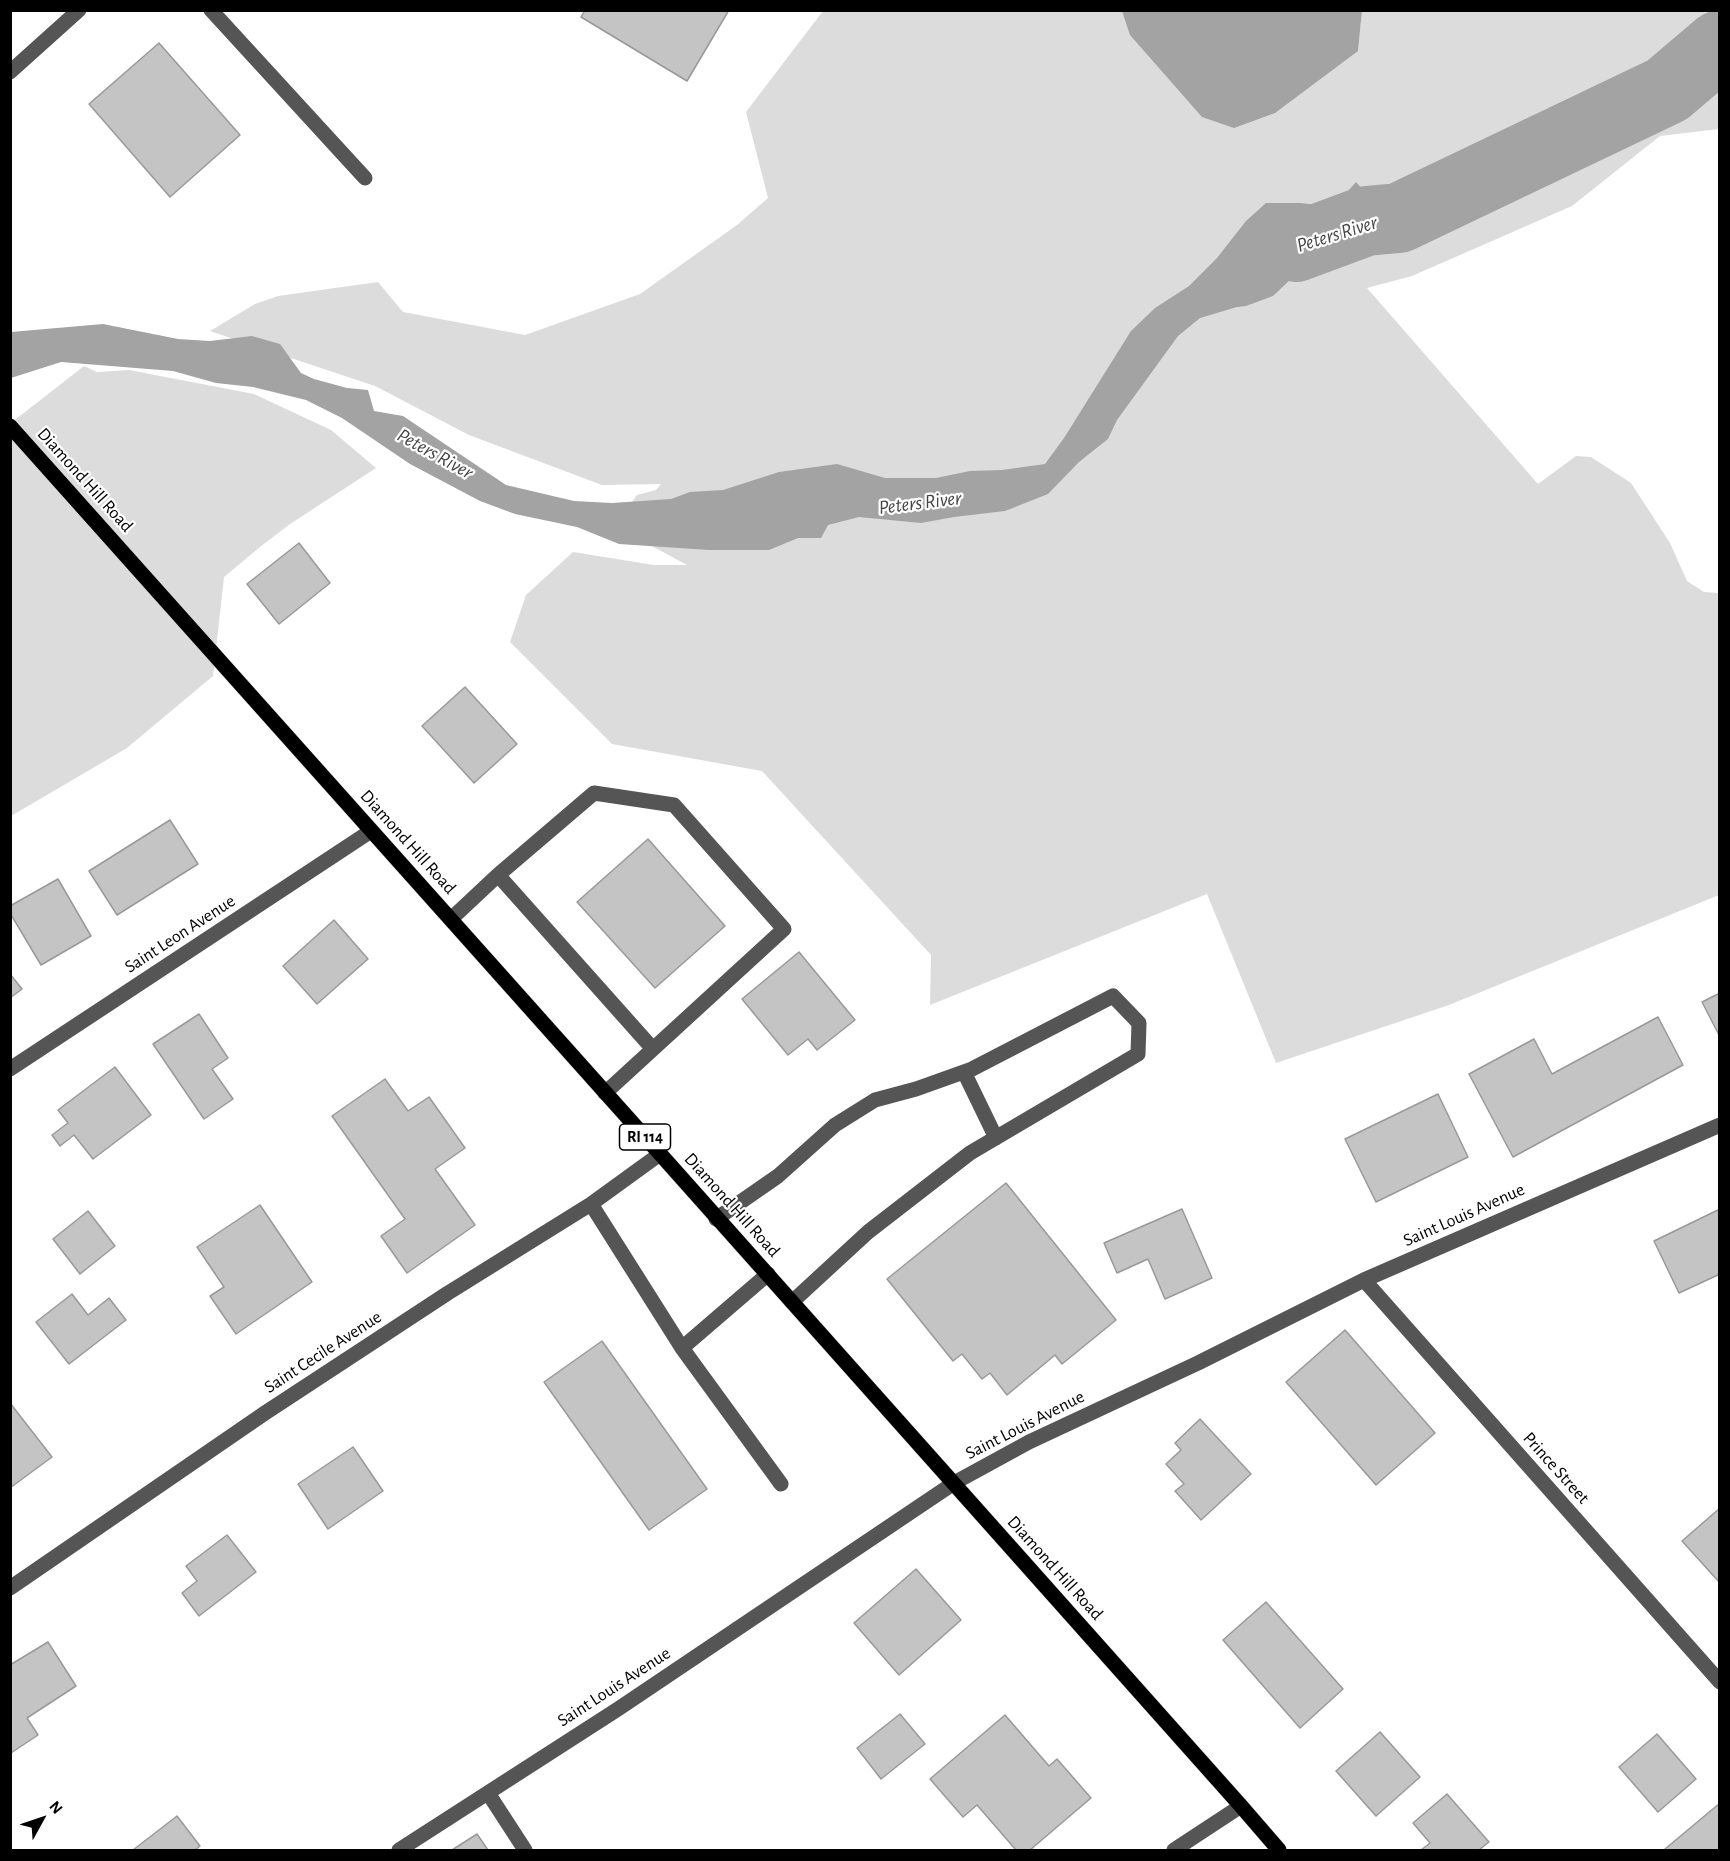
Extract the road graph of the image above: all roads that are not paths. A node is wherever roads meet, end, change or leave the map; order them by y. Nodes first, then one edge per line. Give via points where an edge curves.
1 (79, 10) edge
2 (212, 10) edge
3 (10, 72) edge
4 (365, 178) dead end
5 (10, 426) edge
6 (371, 831) junction
7 (498, 875) junction
8 (451, 919) junction
9 (653, 1049) junction
10 (10, 1069) edge
11 (964, 1072) junction
12 (605, 1093) junction
13 (1719, 1125) edge
14 (996, 1138) junction
15 (660, 1154) junction
16 (591, 1204) junction
17 (716, 1219) junction
18 (768, 1274) junction
19 (1364, 1280) junction
20 (792, 1302) junction
21 (682, 1348) junction
22 (954, 1483) junction
23 (781, 1484) dead end
24 (10, 1588) edge
25 (1719, 1682) edge
26 (488, 1792) junction
27 (1241, 1806) junction
28 (399, 1851) edge
29 (525, 1851) edge
30 (1174, 1851) edge
31 (1279, 1851) edge

1 - 3 street
2 - 4 street
5 - 6 main road, Diamond Hill Road / RI 114
6 - 8 main road, Diamond Hill Road / RI 114
6 - 10 street, Saint Leon Avenue
7 - 8 street
7 - 9 street
7 - 9 street via 594,793 674,805 784,929
8 - 12 main road, Diamond Hill Road / RI 114
9 - 12 street
11 - 14 street
11 - 14 street via 1113,996 1138,1023 1138,1054
11 - 17 street via 874,1100 835,1125 778,1176
12 - 15 main road, Diamond Hill Road / RI 114
13 - 19 street, Saint Louis Avenue
14 - 20 street via 970,1153 868,1232
15 - 16 street, Saint Cecile Avenue
15 - 17 main road, Diamond Hill Road / RI 114
16 - 21 street
16 - 24 street, Saint Cecile Avenue via 265,1413
17 - 18 main road, Diamond Hill Road / RI 114
18 - 20 main road, Diamond Hill Road / RI 114
18 - 21 street
19 - 22 street, Saint Louis Avenue via 1029,1442
19 - 25 street, Prince Street
20 - 22 main road, Diamond Hill Road / RI 114
21 - 23 street
22 - 26 street, Saint Louis Avenue
22 - 27 main road, Diamond Hill Road / RI 114
26 - 28 street, Saint Louis Avenue
26 - 29 street
27 - 30 street
27 - 31 main road, Diamond Hill Road / RI 114

